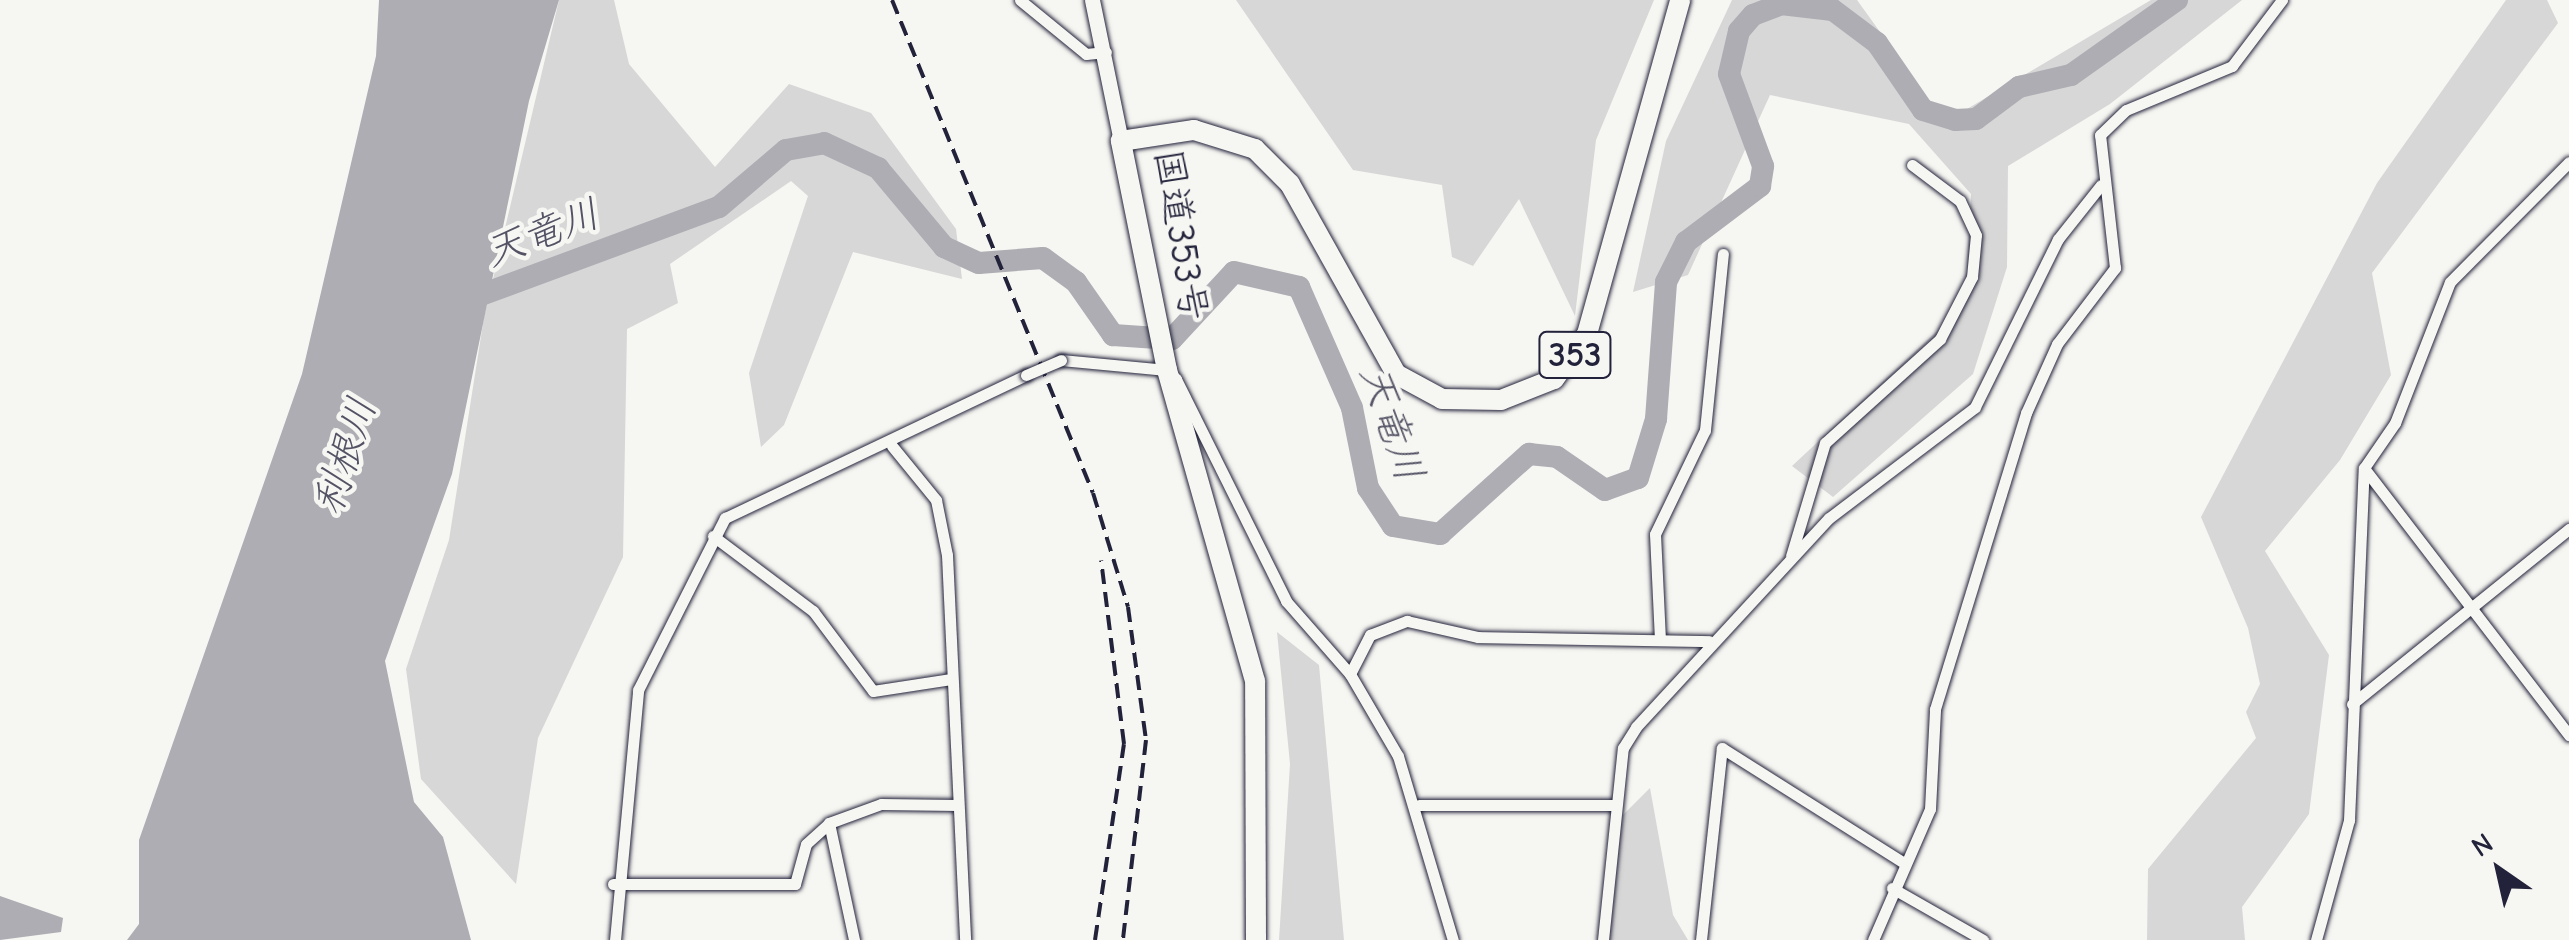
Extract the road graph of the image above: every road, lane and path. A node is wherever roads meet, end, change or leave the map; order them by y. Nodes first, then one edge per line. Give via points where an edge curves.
1 (1020, 0) edge
2 (1092, 0) edge
3 (1680, 0) edge
4 (2282, 0) edge
5 (1106, 52) junction
6 (1122, 141) junction
7 (2569, 162) edge
8 (1912, 165) dead end
9 (2101, 184) junction
10 (1723, 254) dead end
11 (1166, 362) junction
12 (892, 446) junction
13 (2364, 468) junction
14 (2569, 529) edge
15 (713, 536) junction
16 (1786, 570) junction
17 (2468, 610) junction
18 (1660, 640) junction
19 (1709, 641) junction
20 (1350, 674) junction
21 (952, 680) junction
22 (2352, 704) junction
23 (2569, 735) edge
24 (1419, 804) junction
25 (1615, 805) junction
26 (957, 806) junction
27 (829, 823) junction
28 (1900, 861) junction
29 (613, 884) junction
30 (1892, 888) junction
31 (2317, 939) edge
32 (615, 940) edge
33 (854, 940) edge
34 (965, 940) edge
35 (1256, 940) edge
36 (1454, 940) edge
37 (1603, 940) edge
38 (1701, 940) edge
39 (1872, 940) edge
40 (1983, 940) edge

1 - 5 street via 1086,54
2 - 5 main road
3 - 6 highway, 国道353号 / 353 via 1587,334 1554,379 1501,400 1456,402 1396,374 1290,184 1255,149 1194,130
4 - 9 street via 2232,66 2105,124
5 - 6 main road
6 - 11 highway, 国道353号
7 - 13 street via 2450,282 2395,422
8 - 16 street via 1960,201 1976,235 1972,278 1940,339 1825,444
9 - 16 street via 2058,238 1980,401 1855,493
9 - 28 street via 2115,268 2056,344 2026,413 1935,708 1930,809
10 - 18 street via 1705,430 1655,534
11 - 12 street, bridge via 1061,360
11 - 20 street via 1286,601
11 - 35 highway, 国道353号 via 1255,681
12 - 15 street via 762,494
12 - 21 street via 936,500
13 - 17 street
13 - 22 street
14 - 17 street
15 - 21 street via 814,611 873,691
15 - 29 street via 638,690
16 - 19 street
17 - 22 street
17 - 23 street
18 - 19 street
18 - 20 street via 1478,637 1406,621 1370,635
19 - 25 street via 1623,748
20 - 24 street
21 - 26 street
22 - 31 street via 2349,820
24 - 25 street
24 - 36 street
25 - 37 street
26 - 27 street via 881,804
26 - 34 street
27 - 29 street via 806,844 795,884
27 - 33 street
28 - 30 street
28 - 38 street via 1722,748
29 - 32 street
30 - 39 street
30 - 40 street

